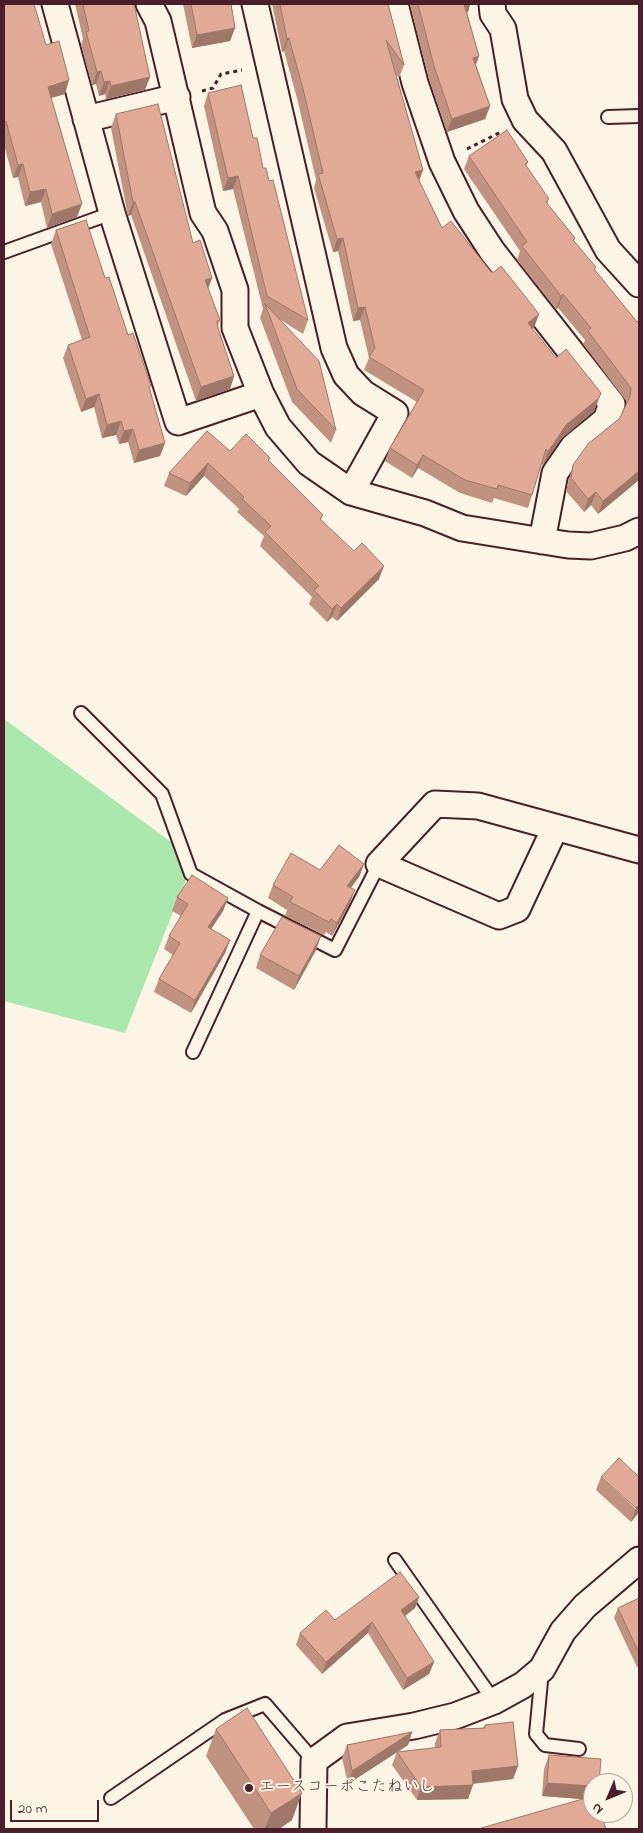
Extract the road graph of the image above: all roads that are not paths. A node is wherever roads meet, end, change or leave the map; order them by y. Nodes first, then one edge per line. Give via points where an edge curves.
1 (55, 4) edge
2 (149, 4) edge
3 (255, 4) edge
4 (396, 4) edge
5 (492, 4) edge
6 (177, 97) junction
7 (639, 116) edge
8 (608, 117) dead end
9 (86, 119) junction
10 (112, 213) junction
11 (4, 252) edge
12 (639, 284) edge
13 (261, 394) junction
14 (352, 492) junction
15 (639, 531) edge
16 (542, 541) junction
17 (81, 713) dead end
18 (555, 828) junction
19 (639, 850) edge
20 (379, 864) junction
21 (258, 911) junction
22 (193, 1052) dead end
23 (394, 1560) dead end
24 (639, 1560) edge
25 (542, 1669) junction
26 (494, 1700) junction
27 (579, 1749) dead end
28 (314, 1761) junction
29 (112, 1798) dead end
30 (311, 1829) edge

1 - 9 street
2 - 6 street via 158,21
3 - 14 street via 334,348 346,375 363,393 395,413
4 - 16 street via 415,83 442,162 466,211 492,251 612,404 606,420 573,447 555,473
5 - 12 street via 493,14 503,29 515,99 525,120 554,151 608,250
6 - 9 street
6 - 13 street via 203,213 215,231 235,290 235,328
7 - 8 lane
9 - 10 street
10 - 11 lane
10 - 13 street via 178,422
13 - 14 street via 278,427 308,463
14 - 16 street via 425,513 462,528
15 - 16 street via 625,538 591,546
17 - 21 lane via 162,794 191,874
18 - 19 street
18 - 20 street via 478,806 435,804
18 - 20 street via 517,908 499,916
20 - 21 lane via 335,950
21 - 22 lane
23 - 26 lane
24 - 25 street via 585,1606 564,1631
25 - 26 street via 523,1685
25 - 27 lane via 536,1734 545,1745
26 - 28 street via 455,1716 347,1737
28 - 29 lane via 265,1704 225,1720
28 - 30 street

